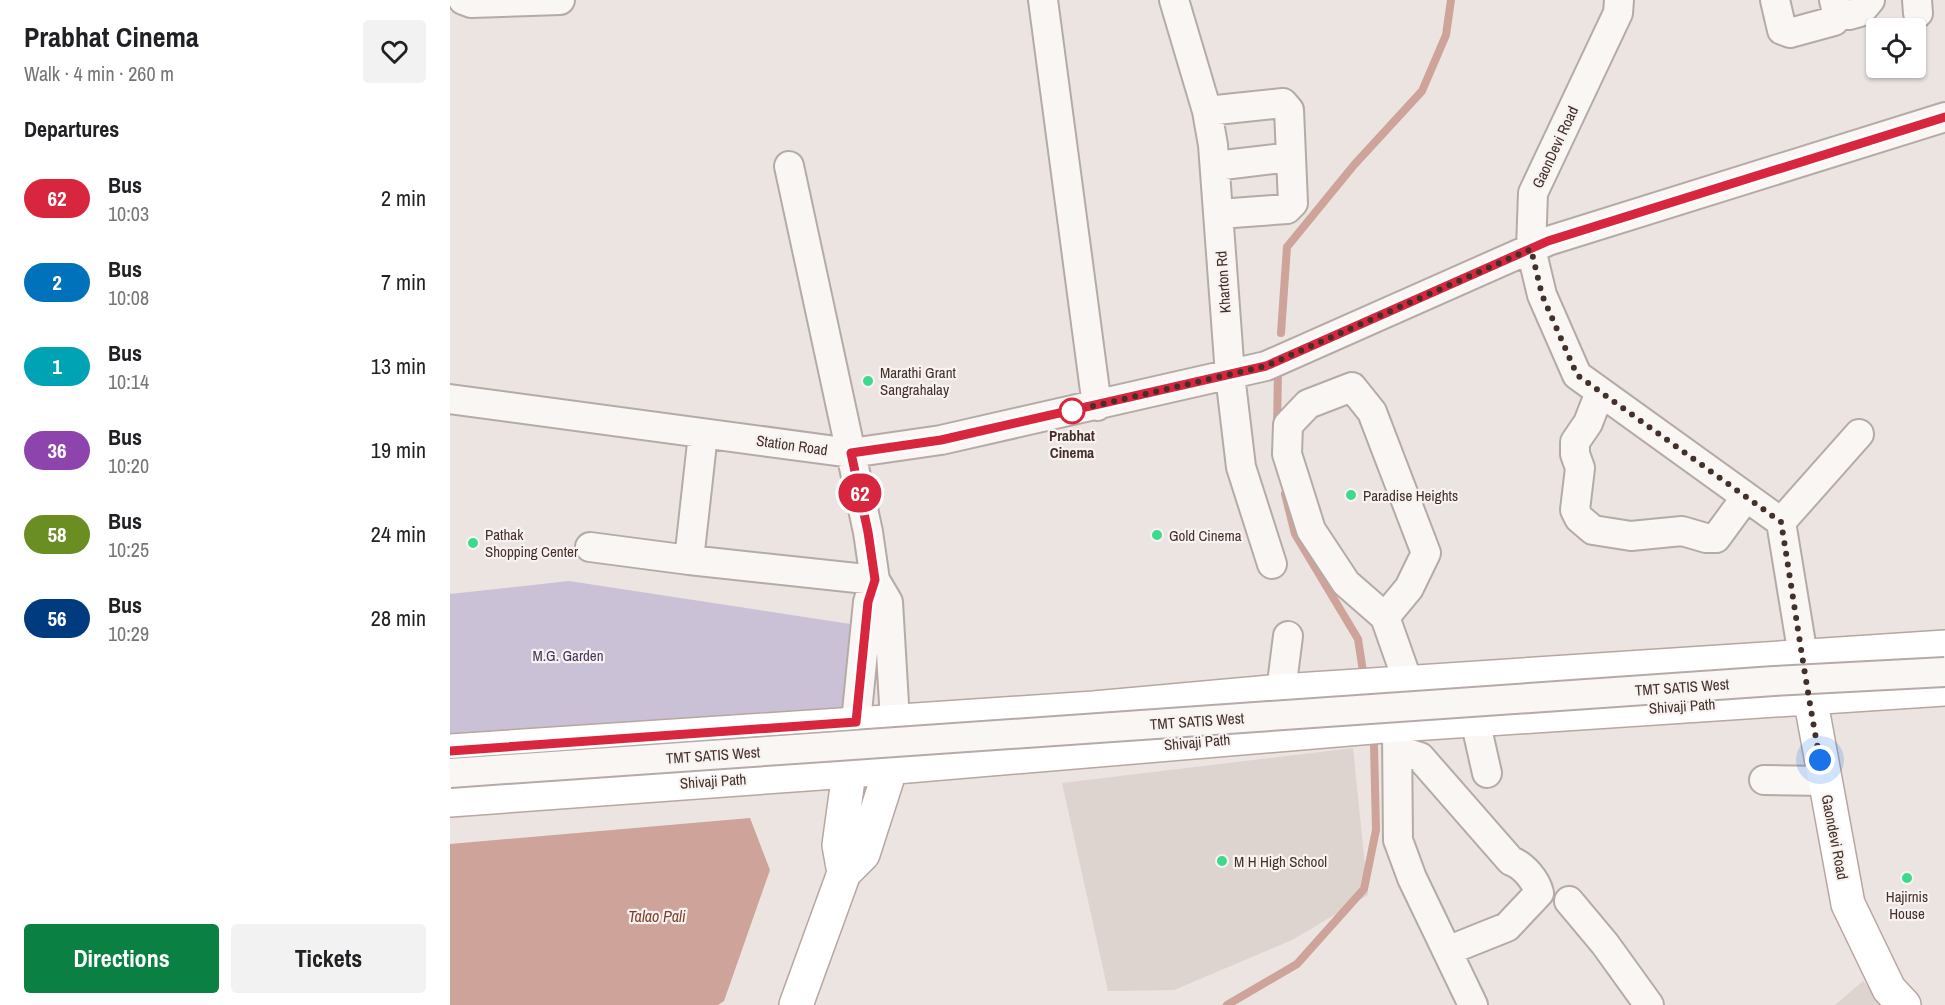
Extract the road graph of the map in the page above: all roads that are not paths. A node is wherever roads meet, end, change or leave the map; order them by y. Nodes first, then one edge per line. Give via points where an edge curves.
1 (463, 0) edge
2 (560, 0) edge
3 (1042, 0) edge
4 (1174, 0) edge
5 (1619, 0) edge
6 (1775, 0) edge
7 (1851, 5) edge
8 (1207, 111) junction
9 (1945, 117) edge
10 (1291, 157) junction
11 (1215, 165) junction
12 (789, 166) dead end
13 (1219, 214) junction
14 (1531, 249) junction
15 (1230, 375) junction
16 (1600, 392) junction
17 (450, 399) edge
18 (1097, 406) junction
19 (704, 434) junction
20 (1859, 434) dead end
21 (851, 453) junction
22 (1746, 497) junction
23 (1781, 522) junction
24 (590, 547) dead end
25 (688, 560) junction
26 (1272, 564) dead end
27 (875, 580) junction
28 (1385, 617) junction
29 (1288, 636) dead end
30 (1945, 647) edge
31 (1803, 656) junction
32 (1945, 672) edge
33 (1380, 684) junction
34 (1945, 689) edge
35 (1281, 691) junction
36 (1808, 697) junction
37 (1475, 720) junction
38 (895, 721) junction
39 (856, 722) junction
40 (1397, 738) junction
41 (450, 751) edge
42 (891, 767) junction
43 (849, 771) junction
44 (450, 773) edge
45 (1487, 773) dead end
46 (1764, 780) dead end
47 (1824, 781) junction
48 (450, 800) edge
49 (1414, 841) dead end
50 (844, 873) junction
51 (1412, 878) junction
52 (1569, 901) dead end
53 (1447, 951) junction
54 (796, 1005) edge
55 (1473, 1005) edge
56 (1649, 1005) edge
57 (1904, 1005) edge

1 - 2 street
3 - 18 street
4 - 8 street, Kharton Rd
5 - 14 street, GaonDevi Road via 1618,13 1533,193
6 - 7 street via 1782,30 1790,33 1834,21 1837,12
8 - 10 street via 1283,103 1289,110
8 - 11 street, Kharton Rd
9 - 14 street, Station Road
10 - 11 street
10 - 13 street via 1293,203 1287,209
11 - 13 street, Kharton Rd
12 - 21 street
13 - 15 street, Kharton Rd
14 - 15 street, Station Road via 1266,366
14 - 16 street, GaonDevi Road via 1542,295 1577,375
15 - 18 street, Station Road
15 - 26 street, Kharton Rd via 1241,467
16 - 22 street, GaonDevi Road
16 - 22 street via 1588,423 1575,442 1580,468 1575,510 1593,530 1631,536 1682,531 1716,538
17 - 19 street, Station Road
18 - 21 street, Station Road via 941,440
19 - 21 street, Station Road
19 - 25 street
20 - 23 street
21 - 27 street
22 - 23 street, GaonDevi Road
23 - 31 street
24 - 25 street
25 - 27 street
27 - 38 street via 888,602
27 - 39 street via 868,602
28 - 28 street via 1346,582 1311,530 1287,454 1288,425 1308,404 1352,387 1372,412 1426,553 1409,588
28 - 33 street
29 - 35 street
30 - 31 main road
31 - 33 main road
31 - 36 main road, Gaondevi Road
32 - 44 street, TMT SATIS West, bridge
33 - 35 main road
34 - 36 main road, Shivaji Path
35 - 38 main road
36 - 37 main road, Shivaji Path
36 - 47 main road, Gaondevi Road
37 - 40 main road, Shivaji Path
37 - 45 street
38 - 39 main road
38 - 42 main road
39 - 41 main road
39 - 43 main road
40 - 42 main road, Shivaji Path
40 - 51 street via 1398,840
40 - 53 street via 1420,757 1510,861 1537,884 1539,893 1507,927
42 - 43 main road, Shivaji Path
42 - 50 main road via 863,854
43 - 48 main road, Shivaji Path
43 - 50 main road via 839,845
46 - 47 street
47 - 57 main road, Gaondevi Road via 1848,904 1889,989
49 - 51 street via 1430,870
50 - 54 main road
51 - 53 street
52 - 56 street
53 - 55 street

